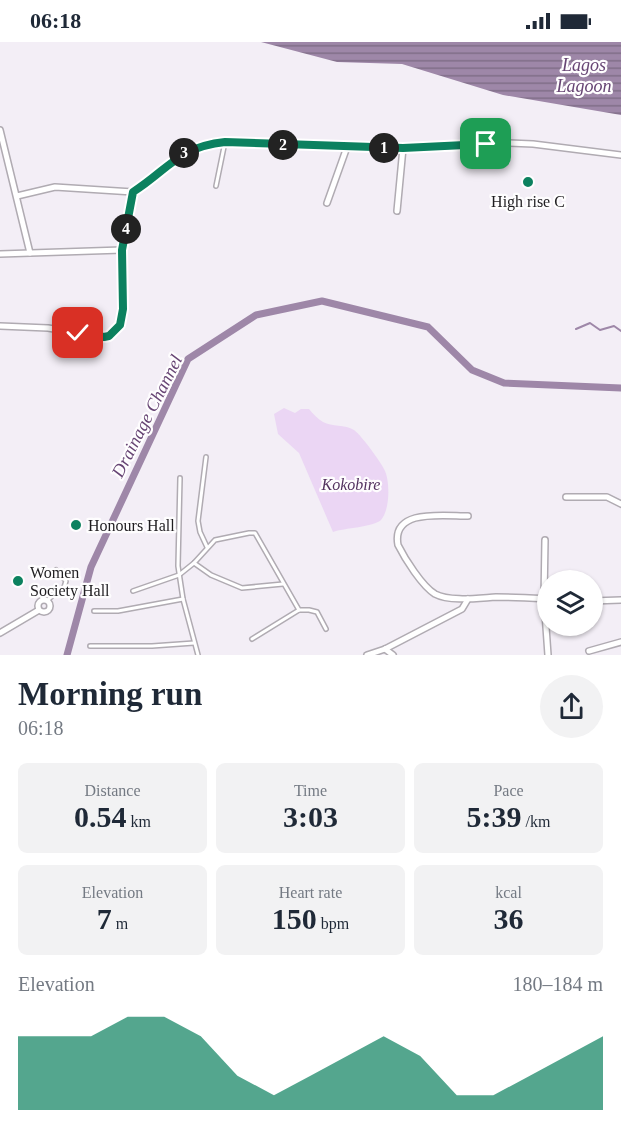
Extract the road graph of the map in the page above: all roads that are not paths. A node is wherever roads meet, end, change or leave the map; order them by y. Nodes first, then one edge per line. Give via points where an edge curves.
1 (0, 130) edge
2 (225, 142) junction
3 (347, 147) junction
4 (403, 148) junction
5 (621, 155) edge
6 (216, 186) dead end
7 (133, 192) junction
8 (17, 196) junction
9 (327, 203) dead end
10 (397, 211) dead end
11 (122, 250) junction
12 (30, 253) junction
13 (0, 254) edge
14 (0, 326) edge
15 (206, 457) dead end
16 (180, 478) dead end
17 (566, 496) dead end
18 (621, 504) edge
19 (468, 516) dead end
20 (545, 540) dead end
21 (207, 547) junction
22 (194, 563) junction
23 (56, 570) dead end
24 (546, 570) edge
25 (179, 575) junction
26 (284, 584) junction
27 (133, 591) dead end
28 (183, 599) junction
29 (468, 599) junction
30 (537, 599) edge
31 (621, 600) edge
32 (47, 601) junction
33 (603, 601) edge
34 (39, 610) junction
35 (299, 610) junction
36 (94, 611) dead end
37 (326, 629) dead end
38 (0, 633) edge
39 (547, 636) edge
40 (252, 639) dead end
41 (621, 642) edge
42 (194, 643) junction
43 (90, 646) dead end
44 (385, 648) junction
45 (589, 651) dead end
46 (198, 655) edge
47 (367, 655) edge
48 (393, 655) edge
49 (548, 655) edge

1 - 8 street
2 - 3 street
2 - 6 lane
2 - 7 street via 188,150
3 - 4 street
3 - 9 street
4 - 5 street via 509,143
4 - 10 street
7 - 8 street via 55,187
7 - 11 street
8 - 12 street
11 - 12 street
11 - 14 street via 123,318 109,336
12 - 13 street
15 - 21 lane via 198,521
16 - 25 lane
17 - 18 street via 607,497
19 - 29 street via 412,518 402,524 397,538 401,551 433,592
20 - 24 street
21 - 22 lane
21 - 26 lane via 215,540 255,534
22 - 25 lane
22 - 26 lane via 242,588
23 - 32 lane via 66,581 62,594 54,594
25 - 27 lane
25 - 28 lane
26 - 35 lane
28 - 36 lane via 118,611
28 - 42 lane
29 - 30 street
29 - 44 street via 462,609
31 - 33 street
32 - 34 street via 39,602
32 - 34 street via 49,610
34 - 38 street
35 - 37 lane via 317,612
35 - 40 lane
39 - 49 street
41 - 45 street
42 - 43 lane
42 - 46 lane
44 - 47 street
44 - 48 street

